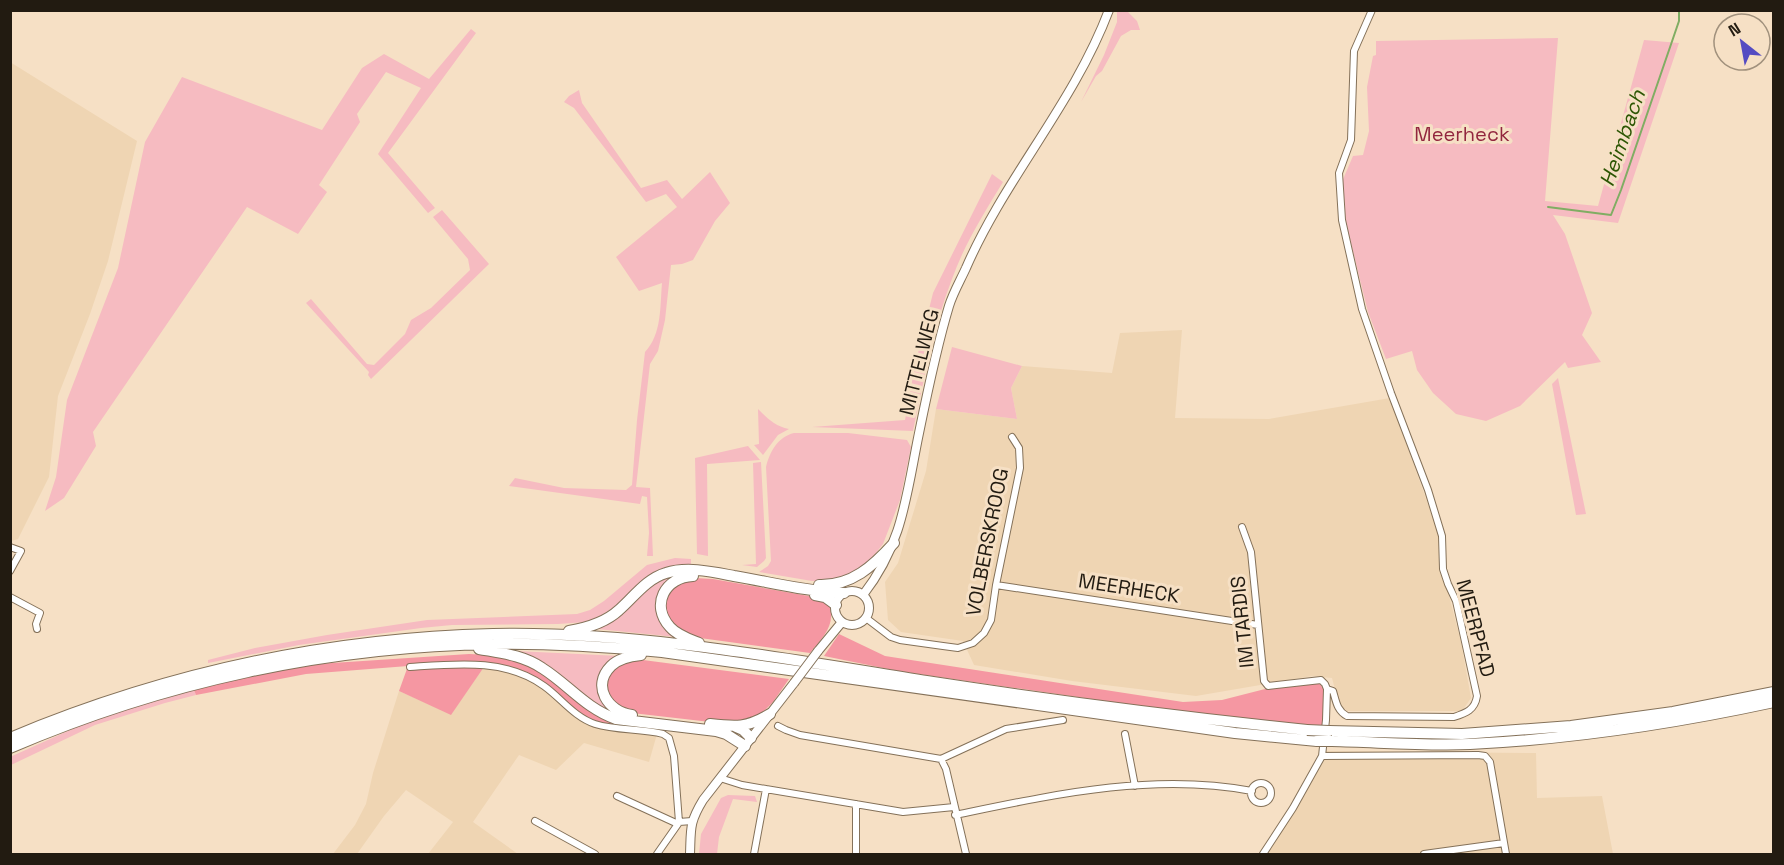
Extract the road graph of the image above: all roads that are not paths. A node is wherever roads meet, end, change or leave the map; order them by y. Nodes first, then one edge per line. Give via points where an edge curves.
1 (1109, 10) edge
2 (1372, 10) edge
3 (1012, 437) dead end
4 (1242, 527) dead end
5 (894, 543) junction
6 (10, 547) edge
7 (10, 571) edge
8 (996, 585) junction
9 (795, 586) junction
10 (844, 593) junction
11 (863, 595) junction
12 (10, 597) edge
13 (836, 605) junction
14 (866, 618) junction
15 (842, 622) junction
16 (1258, 625) junction
17 (37, 629) dead end
18 (541, 634) junction
19 (458, 645) junction
20 (713, 649) junction
21 (662, 652) junction
22 (410, 668) dead end
23 (1327, 689) junction
24 (1773, 692) edge
25 (1773, 702) edge
26 (770, 714) junction
27 (1063, 720) dead end
28 (778, 726) dead end
29 (736, 727) junction
30 (1125, 734) dead end
31 (1330, 736) junction
32 (10, 738) edge
33 (748, 742) junction
34 (10, 748) edge
35 (1322, 756) junction
36 (941, 759) junction
37 (720, 778) junction
38 (1135, 786) junction
39 (766, 789) junction
40 (1252, 791) dead end
41 (617, 796) dead end
42 (856, 804) junction
43 (955, 811) junction
44 (535, 821) dead end
45 (692, 821) junction
46 (679, 823) junction
47 (1504, 843) junction
48 (596, 855) edge
49 (657, 855) edge
50 (690, 855) edge
51 (754, 855) edge
52 (856, 855) edge
53 (966, 855) edge
54 (1263, 855) edge
55 (1424, 855) edge
56 (1506, 855) edge

1 - 5 main road, MITTELWEG via 1088,58 976,243 950,303
2 - 23 street, MEERPFAD via 1354,51 1351,140 1339,173 1342,220 1362,309 1442,536 1443,569 1456,601 1477,696 1467,713 1454,717 1347,716 1339,709 1333,691
3 - 8 street, VOLBERSKROOG via 1019,448 1020,468
4 - 16 street, IM TARDIS via 1251,552
5 - 9 highway via 853,579 831,585
5 - 11 main road, MITTELWEG
6 - 7 street via 21,550
8 - 14 street, VOLBERSKROOG via 991,620 984,633 973,643 958,648 900,640
8 - 16 street, MEERHECK
9 - 10 highway
9 - 18 highway via 710,572 674,571 650,581 602,622
10 - 11 main road via 854,591
10 - 13 main road
11 - 14 main road via 870,608
12 - 17 street via 40,614
13 - 15 main road
13 - 20 highway via 825,597 716,577 687,576 675,580 661,599 665,621 677,633
14 - 15 main road via 855,625
15 - 26 main road, bridge
16 - 23 street, IM TARDIS via 1264,681 1268,686 1321,680
18 - 20 highway
18 - 32 highway via 414,638 277,656 155,685 83,708
19 - 21 highway via 543,644
19 - 33 highway via 523,658 607,716 716,731
19 - 34 highway via 355,653 235,675 110,710
20 - 31 highway, bridge
21 - 29 highway via 624,658 610,667 602,686 610,705 628,715
21 - 31 highway, bridge via 1235,733 1317,741
22 - 46 street via 500,667 529,675 594,724 663,734 669,738 674,756
23 - 35 street
24 - 31 highway via 1673,712 1549,728
25 - 31 highway via 1570,737 1467,744
26 - 29 highway via 750,725
26 - 33 main road
27 - 36 street via 1006,729
28 - 36 street via 800,735
29 - 33 highway via 743,730
30 - 38 street
33 - 37 main road
35 - 47 street via 1485,756 1490,762
35 - 54 street
36 - 43 street
37 - 39 street
37 - 45 main road
38 - 40 street via 1184,783
38 - 43 street
39 - 42 street
39 - 51 street
41 - 46 street
42 - 43 street via 903,812
42 - 52 street
43 - 53 street
44 - 48 street
45 - 46 street
45 - 50 main road
46 - 49 street
47 - 55 street
47 - 56 street

